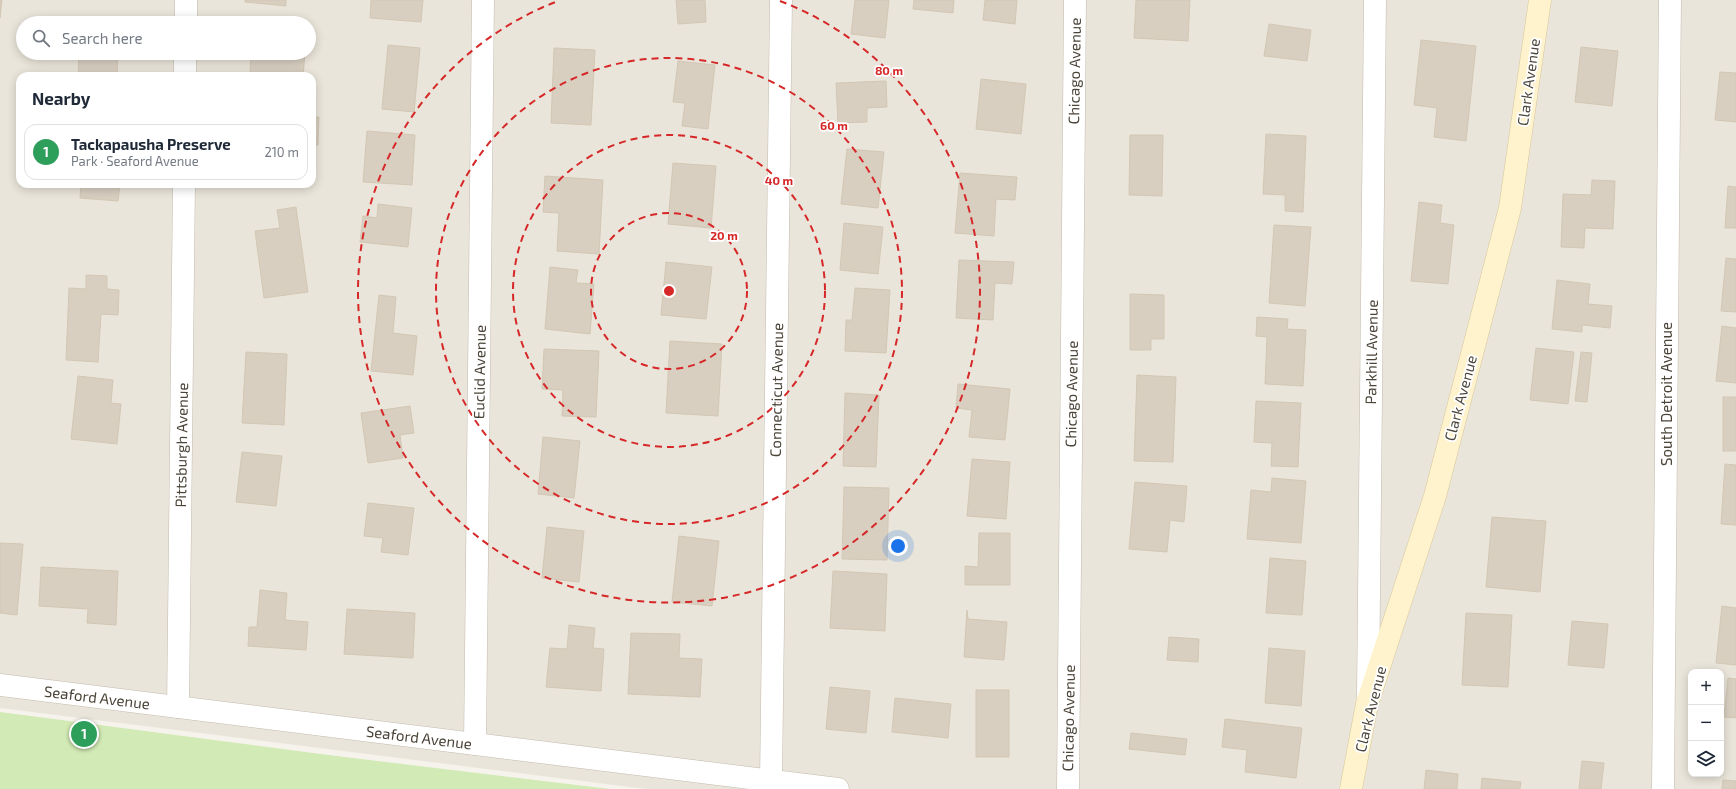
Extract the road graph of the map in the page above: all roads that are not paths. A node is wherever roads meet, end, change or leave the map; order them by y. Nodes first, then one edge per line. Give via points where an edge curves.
1 (186, 0) edge
2 (483, 0) edge
3 (781, 0) edge
4 (1075, 0) edge
5 (1375, 0) edge
6 (1540, 0) edge
7 (1670, 0) edge
8 (186, 16) edge
9 (185, 60) edge
10 (185, 72) edge
11 (184, 188) edge
12 (0, 685) edge
13 (1367, 704) junction
14 (178, 707) junction
15 (475, 744) junction
16 (771, 781) junction
17 (838, 789) edge
18 (1068, 789) edge
19 (1351, 789) edge
20 (1663, 789) edge

1 - 8 street
2 - 15 street, Euclid Avenue
3 - 16 street, Connecticut Avenue
4 - 18 street, Chicago Avenue
5 - 13 street, Parkhill Avenue
6 - 13 street, Clark Avenue via 1510,208 1434,496
7 - 20 street, South Detroit Avenue
9 - 10 street
11 - 14 street, Pittsburgh Avenue
12 - 14 street, Seaford Avenue
13 - 19 street, Clark Avenue
14 - 15 street, Seaford Avenue
15 - 16 street, Seaford Avenue
16 - 17 street, Seaford Avenue

